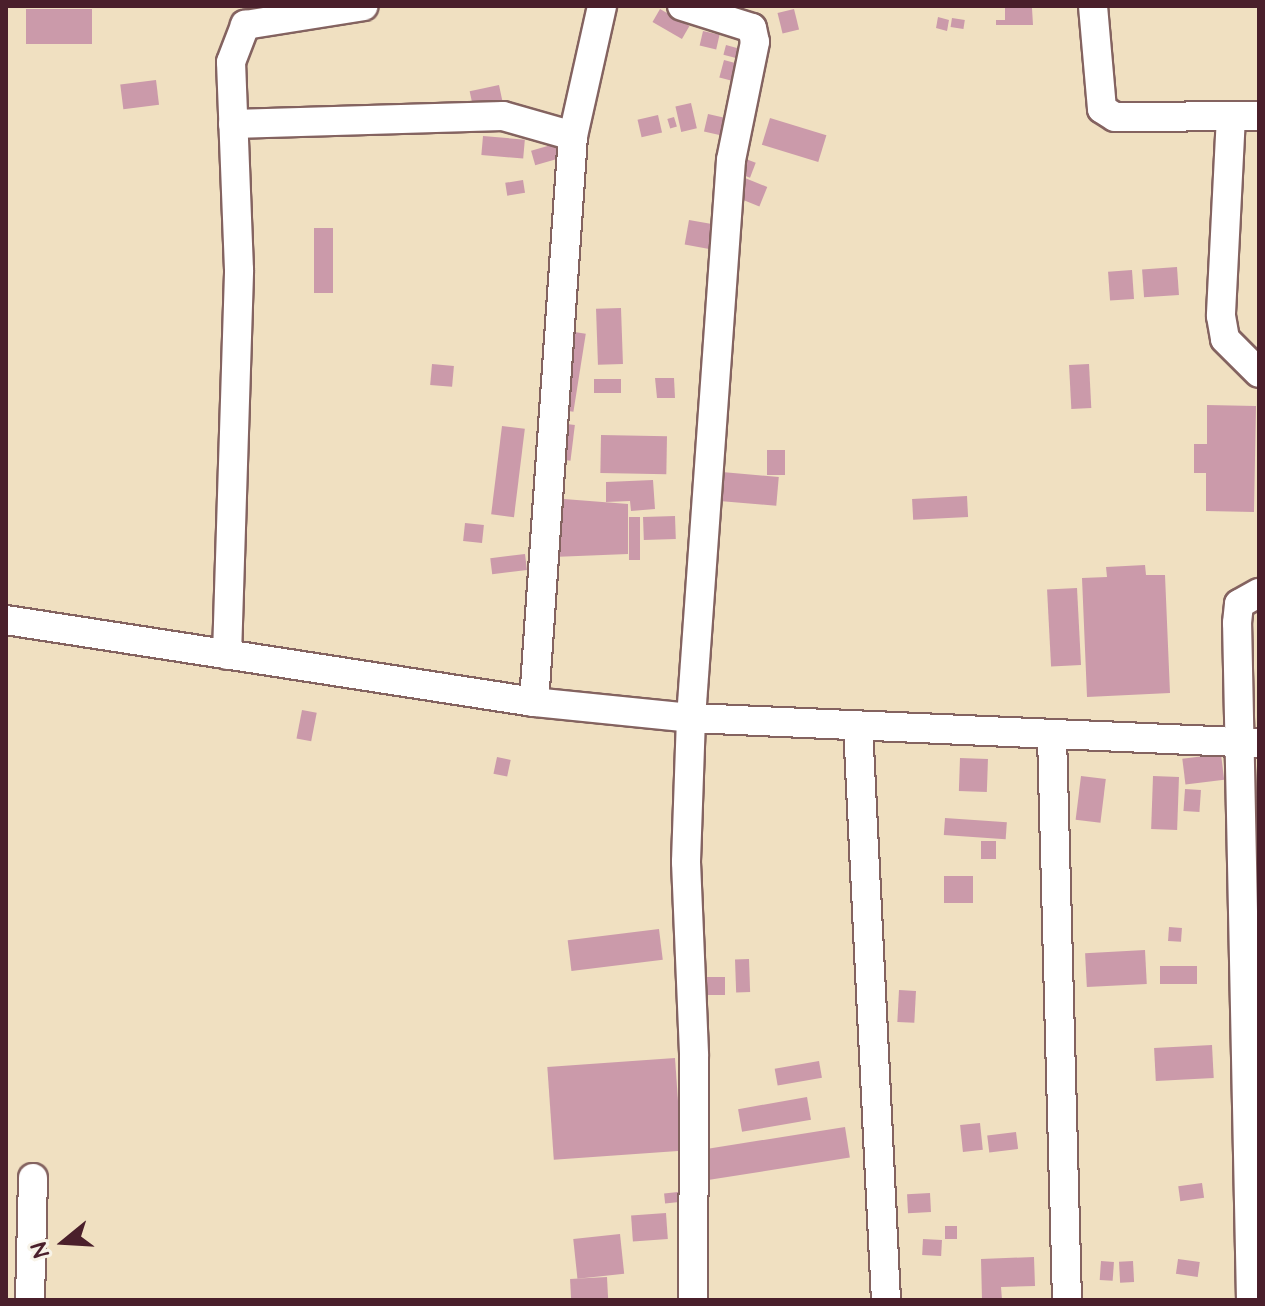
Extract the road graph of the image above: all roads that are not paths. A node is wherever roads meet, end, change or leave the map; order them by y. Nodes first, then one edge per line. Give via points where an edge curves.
1 (363, 6) edge
2 (602, 6) edge
3 (682, 6) edge
4 (1093, 6) edge
5 (1231, 116) junction
6 (1259, 116) edge
7 (233, 124) junction
8 (573, 136) junction
9 (1259, 373) edge
10 (1259, 593) edge
11 (6, 620) edge
12 (227, 655) junction
13 (534, 702) junction
14 (691, 718) junction
15 (858, 726) junction
16 (1052, 736) junction
17 (1248, 742) edge
18 (33, 1178) dead end
19 (30, 1300) edge
20 (693, 1300) edge
21 (886, 1300) edge
22 (1067, 1300) edge
23 (1251, 1300) edge

1 - 7 street via 245,25 231,62
2 - 8 street
3 - 14 street via 752,28 755,42 731,160
4 - 5 street via 1102,109 1115,117
5 - 6 street
5 - 9 street via 1221,316 1225,339
7 - 8 street via 503,116
7 - 12 street via 239,270
8 - 13 street
10 - 17 street via 1239,604
11 - 12 street
12 - 13 street
13 - 14 street
14 - 15 street
14 - 20 street via 686,862 694,1056
15 - 16 street
15 - 21 street
16 - 17 street
16 - 22 street
17 - 23 street
18 - 19 street

